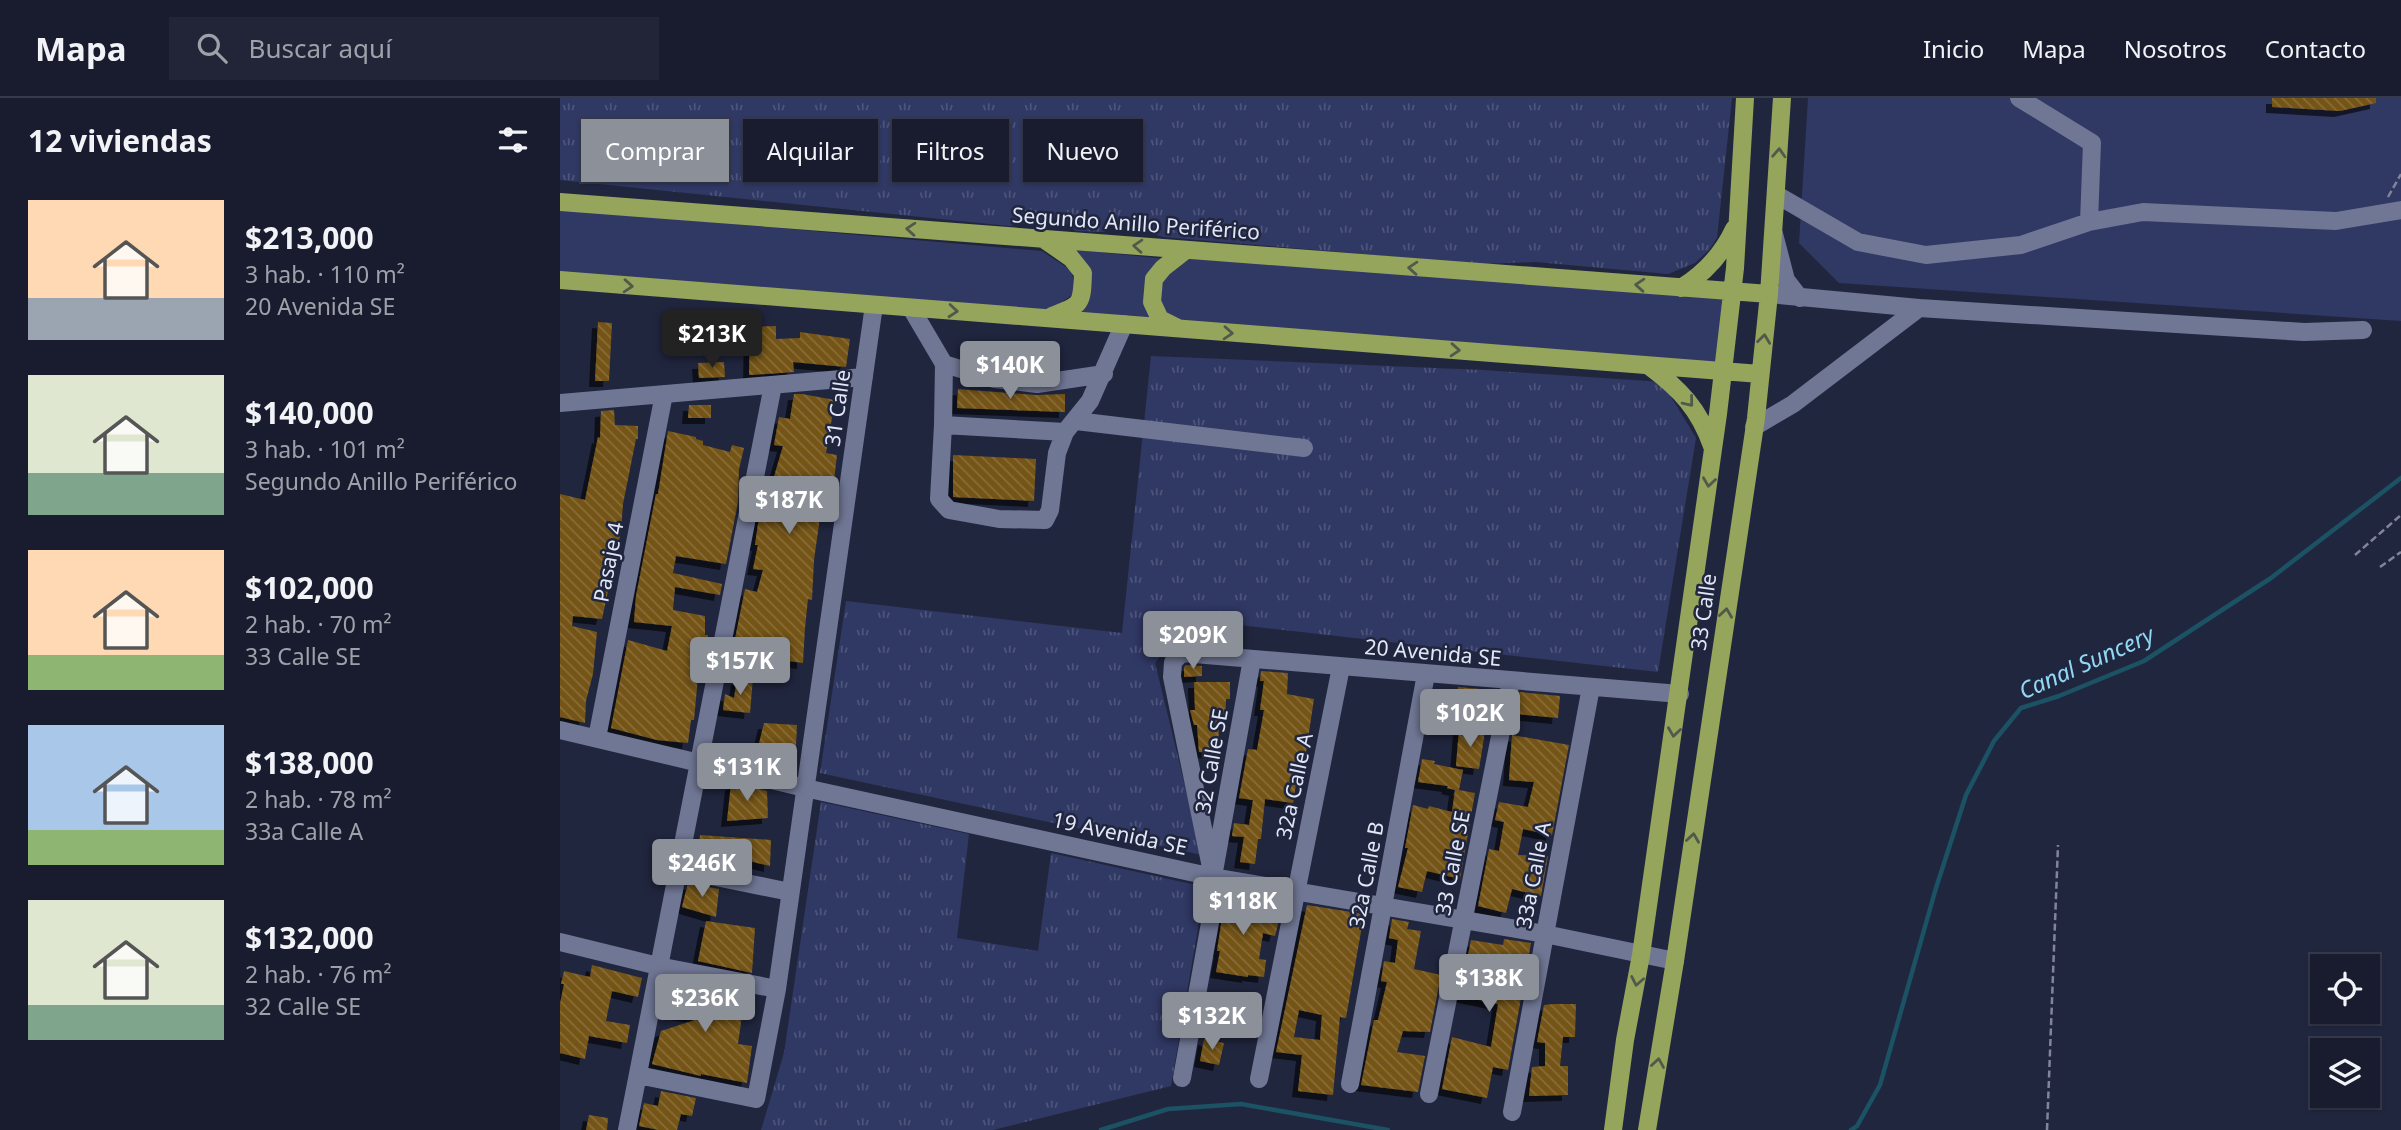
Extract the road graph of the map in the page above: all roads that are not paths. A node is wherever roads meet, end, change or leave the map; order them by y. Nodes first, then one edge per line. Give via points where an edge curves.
1 (1745, 98) edge
2 (1782, 98) edge
3 (2019, 98) edge
4 (1777, 195) junction
5 (560, 202) edge
6 (2401, 210) edge
7 (1738, 219) junction
8 (2089, 222) junction
9 (1774, 234) junction
10 (1044, 239) junction
11 (1186, 250) junction
12 (560, 280) edge
13 (1681, 288) junction
14 (1733, 292) junction
15 (1769, 295) junction
16 (1800, 298) junction
17 (874, 305) junction
18 (911, 308) junction
19 (1919, 308) junction
20 (1045, 318) junction
21 (1124, 324) junction
22 (1179, 329) junction
23 (2362, 330) dead end
24 (944, 365) junction
25 (1649, 366) junction
26 (1723, 371) junction
27 (1104, 374) junction
28 (1760, 374) junction
29 (864, 377) junction
30 (773, 384) junction
31 (664, 394) junction
32 (560, 403) edge
33 (943, 425) junction
34 (1070, 427) junction
35 (1754, 427) junction
36 (1304, 448) dead end
37 (1714, 450) junction
38 (1252, 659) junction
39 (1342, 667) junction
40 (1426, 674) junction
41 (1511, 681) junction
42 (1591, 687) junction
43 (1680, 694) junction
44 (560, 730) edge
45 (597, 738) junction
46 (699, 762) junction
47 (805, 788) junction
48 (677, 869) junction
49 (1213, 877) junction
50 (1296, 890) junction
51 (790, 892) junction
52 (1383, 905) junction
53 (1464, 919) junction
54 (1545, 934) junction
55 (560, 942) edge
56 (1641, 955) junction
57 (1675, 961) junction
58 (658, 966) junction
59 (777, 989) junction
60 (638, 1075) junction
61 (1182, 1078) dead end
62 (1259, 1079) dead end
63 (1350, 1084) dead end
64 (1429, 1094) dead end
65 (1512, 1112) dead end
66 (1613, 1128) edge
67 (626, 1130) edge
68 (1647, 1130) edge

1 - 7 main road, 33 Calle
4 -> 2 main road, 33 Calle
3 - 8 street via 2092,143
4 - 8 street via 1858,242 1926,255 2021,245
4 - 9 main road, 33 Calle
10 -> 5 main road, Segundo Anillo Periférico
6 - 8 street via 2336,221 2143,212
7 - 13 main road via 1711,266
7 - 14 main road, 33 Calle
9 - 15 main road, 33 Calle
9 - 16 street via 1786,280
11 -> 10 main road, Segundo Anillo Periférico
10 - 20 main road via 1072,258 1083,273 1082,298 1072,308
13 -> 11 main road, Segundo Anillo Periférico
11 - 22 main road via 1154,279 1152,302 1160,319
12 -> 17 main road
13 - 14 main road, Segundo Anillo Periférico
14 - 15 main road, Segundo Anillo Periférico
14 - 26 main road, 33 Calle
15 - 16 street
28 -> 15 main road, 33 Calle
16 - 19 street
17 - 18 main road
17 - 29 street, 31 Calle
18 -> 20 main road
18 - 24 street
19 - 23 street via 2304,332
19 - 35 street via 1793,404
20 - 21 main road
21 - 22 main road
21 - 27 street
22 -> 25 main road
24 - 27 street via 994,379 1037,384
24 - 33 street
25 - 26 main road
25 -> 37 main road via 1676,386 1698,412
26 - 28 main road
26 - 37 main road, 33 Calle
27 - 34 street
28 - 35 main road, 33 Calle
29 - 30 street
29 - 47 street, 31 Calle
30 - 31 street
30 - 46 street
31 - 32 street
31 - 45 street, Pasaje 4
33 - 34 street
33 - 34 street via 939,499 949,510 999,519 1045,520 1056,453
34 - 36 street
57 -> 35 main road, 33 Calle
37 -> 43 main road, 33 Calle
38 - 39 street, 20 Avenida SE
38 - 49 street, 32 Calle SE
38 - 49 street, 20 Avenida SE via 1182,653 1173,662 1172,677
39 - 40 street, 20 Avenida SE
39 - 50 street, 32a Calle A
40 - 41 street, 20 Avenida SE
40 - 52 street, 32a Calle B
41 - 42 street, 20 Avenida SE
41 - 53 street, 33 Calle SE
42 - 43 street, 20 Avenida SE
42 - 54 street, 33a Calle A
43 -> 56 main road, 33 Calle
44 - 45 street, 19 Avenida SE
45 - 46 street, 19 Avenida SE
46 - 47 street, 19 Avenida SE
46 - 48 street
47 - 49 street, 19 Avenida SE
47 - 51 street, 31 Calle
48 - 51 street
48 - 58 street
49 - 50 street, 19 Avenida SE
49 - 61 street, 32 Calle SE via 1210,923
50 - 52 street, 19 Avenida SE
50 - 62 street, 32a Calle A
51 - 59 street, 31 Calle
52 - 53 street, 19 Avenida SE
52 - 63 street, 32a Calle B
53 - 54 street, 19 Avenida SE
53 - 64 street, 33 Calle SE
54 - 56 street, 19 Avenida SE
54 - 65 street, 33a Calle A
55 - 58 street
56 - 57 street, 19 Avenida SE
56 -> 66 main road, 33 Calle
68 -> 57 main road, 33 Calle
58 - 59 street
58 - 60 street
59 - 60 street, 31 Calle via 756,1098
60 - 67 street

